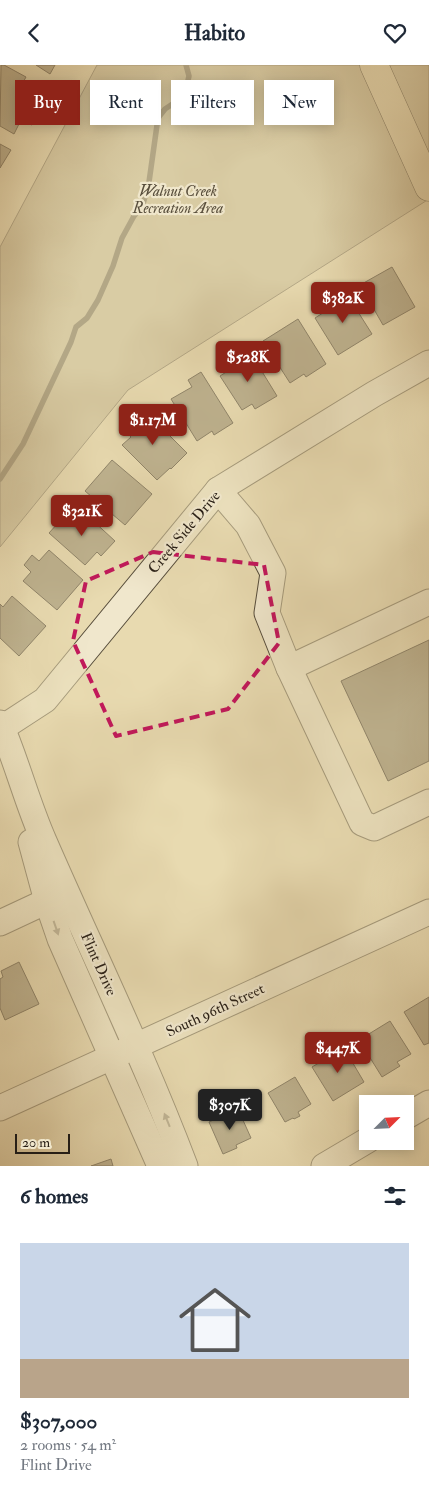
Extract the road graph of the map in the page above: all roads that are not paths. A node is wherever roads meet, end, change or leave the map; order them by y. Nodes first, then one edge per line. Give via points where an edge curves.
1 (374, 65) edge
2 (429, 187) edge
3 (429, 363) edge
4 (218, 489) junction
5 (429, 602) edge
6 (289, 668) junction
7 (1, 726) edge
8 (429, 801) edge
9 (56, 897) junction
10 (429, 912) edge
11 (0, 923) edge
12 (136, 1046) junction
13 (112, 1057) junction
14 (429, 1103) edge
15 (0, 1108) edge
16 (414, 1112) edge
17 (359, 1145) edge
18 (160, 1166) edge
19 (185, 1166) edge
20 (324, 1166) edge

1 - 2 main road
3 - 4 street, Creek Side Drive
4 - 6 street via 248,525 273,573 267,613
4 - 7 street, Creek Side Drive via 45,700
5 - 6 street
6 - 8 street via 362,823 374,828
7 - 9 street, Flint Drive via 42,839
9 - 11 street
9 - 12 street, Flint Drive
9 -> 13 street, Flint Drive via 60,939
10 - 12 street, South 96th Street
12 - 13 street, South 96th Street
19 -> 12 street, Flint Drive
13 - 15 street, South 96th Street
13 - 18 street, Flint Drive
14 - 16 street
17 - 20 street

